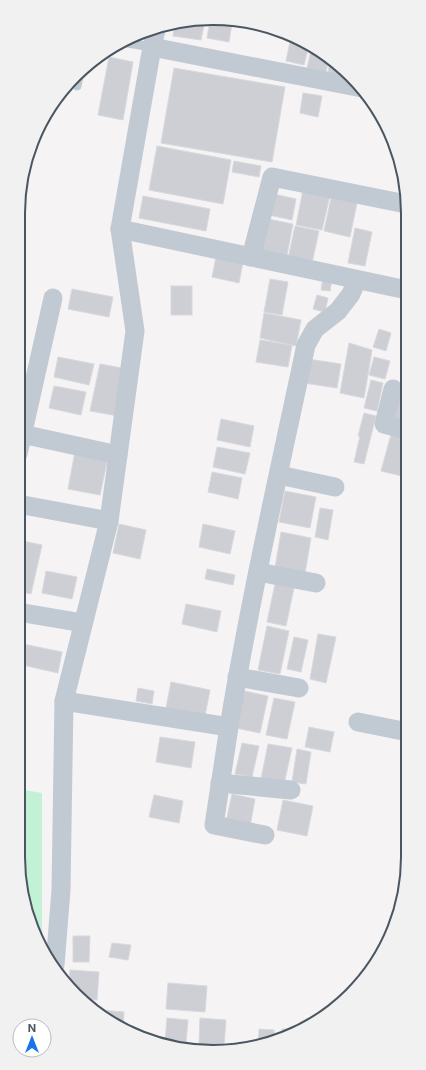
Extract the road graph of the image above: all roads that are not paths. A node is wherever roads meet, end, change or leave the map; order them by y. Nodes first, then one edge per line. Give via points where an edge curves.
1 (154, 39) edge
2 (138, 40) edge
3 (78, 82) edge
4 (351, 85) edge
5 (78, 86) dead end
6 (401, 203) edge
7 (120, 229) junction
8 (251, 257) junction
9 (357, 280) junction
10 (401, 289) edge
11 (53, 298) dead end
12 (393, 389) dead end
13 (25, 421) edge
14 (401, 428) edge
15 (25, 435) edge
16 (118, 455) junction
17 (279, 475) junction
18 (335, 487) dead end
19 (25, 505) edge
20 (109, 521) junction
21 (258, 572) junction
22 (316, 583) dead end
23 (25, 613) edge
24 (83, 623) junction
25 (238, 677) junction
26 (299, 688) dead end
27 (64, 701) junction
28 (358, 722) dead end
29 (229, 727) junction
30 (401, 731) edge
31 (220, 783) junction
32 (291, 790) dead end
33 (266, 835) dead end
34 (55, 959) edge

1 - 2 lane
1 - 4 street
1 - 7 street
3 - 5 lane
6 - 8 street via 272,177
7 - 8 street
7 - 16 street via 135,331
8 - 9 street
9 - 10 street
9 - 17 street via 351,294 338,311 315,329 306,345
11 - 13 street
12 - 14 street via 384,424
15 - 16 street
16 - 20 street
17 - 18 street
17 - 21 street
19 - 20 street
20 - 24 street
21 - 22 street
21 - 25 street
23 - 24 street
24 - 27 street
25 - 26 street
25 - 29 street
27 - 29 street
27 - 34 street via 61,890
28 - 30 street
29 - 31 street
31 - 32 street
31 - 33 street via 214,825

